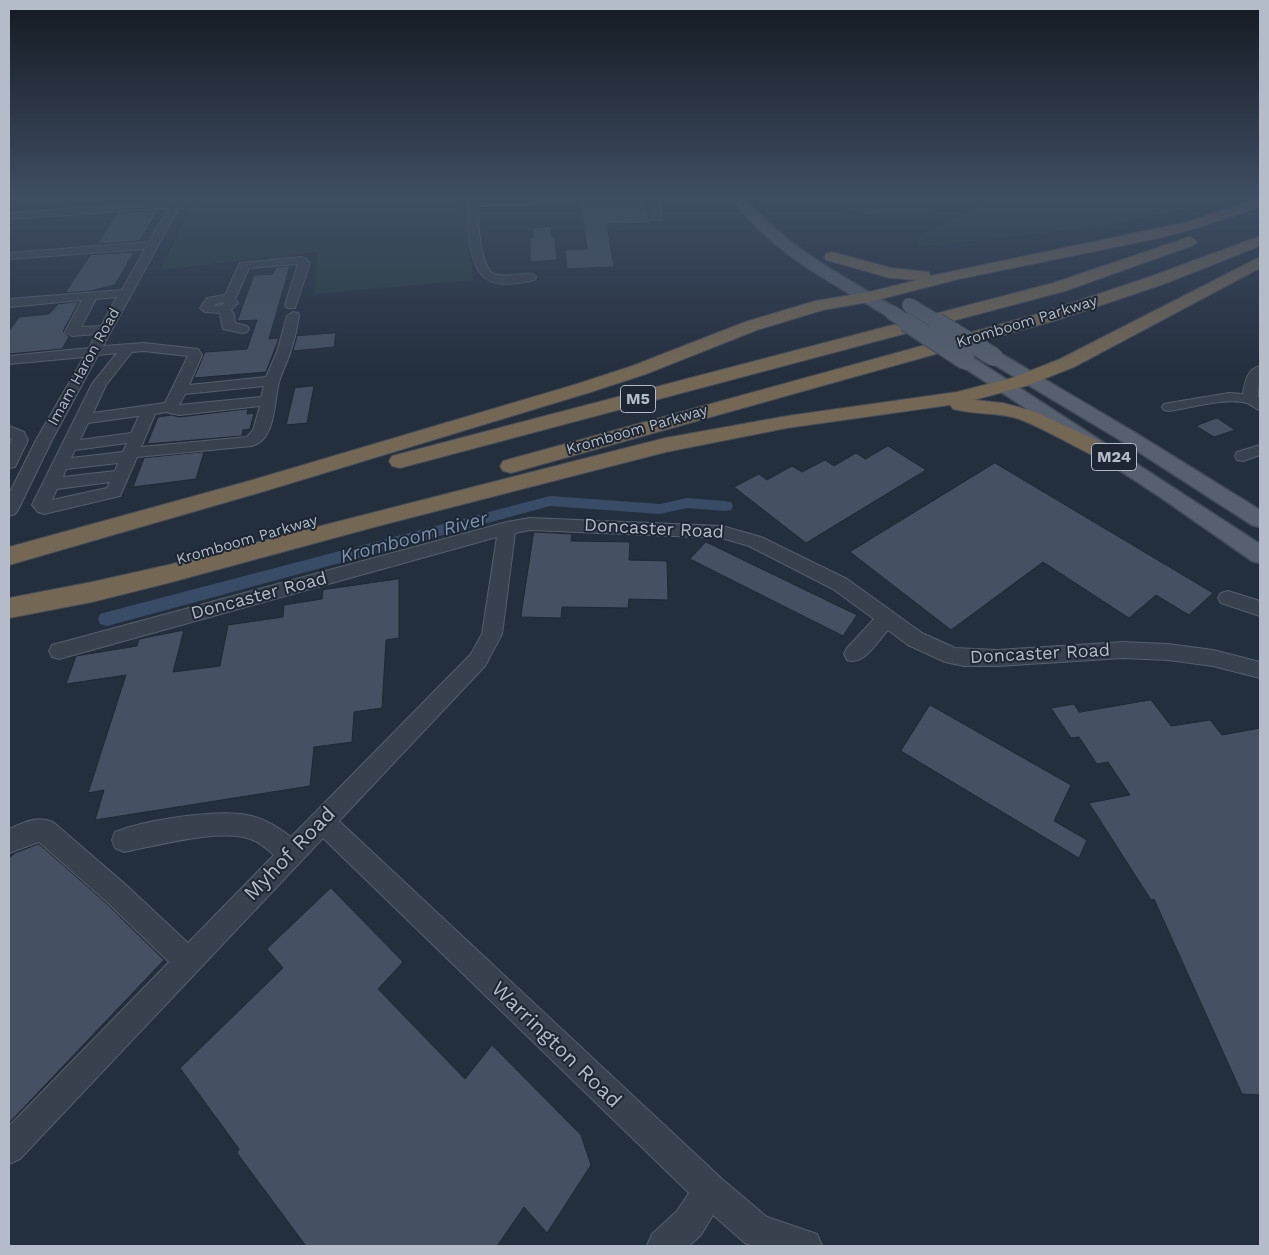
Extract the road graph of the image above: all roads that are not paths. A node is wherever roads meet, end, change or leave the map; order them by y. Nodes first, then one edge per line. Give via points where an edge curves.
1 (144, 259) edge
2 (480, 259) edge
3 (817, 259) edge
4 (826, 259) edge
5 (1034, 259) edge
6 (1141, 259) edge
7 (1214, 259) edge
8 (1260, 262) edge
9 (832, 266) junction
10 (958, 274) junction
11 (530, 277) dead end
12 (125, 293) junction
13 (878, 295) junction
14 (91, 296) junction
15 (9, 303) edge
16 (751, 326) junction
17 (242, 329) dead end
18 (104, 330) junction
19 (128, 348) junction
20 (89, 359) junction
21 (9, 360) edge
22 (1260, 370) edge
23 (1031, 379) junction
24 (272, 381) junction
25 (1005, 386) junction
26 (179, 390) junction
27 (269, 401) junction
28 (1255, 402) edge
29 (914, 405) junction
30 (1169, 407) dead end
31 (167, 408) junction
32 (147, 415) junction
33 (79, 424) junction
34 (9, 431) edge
35 (137, 437) junction
36 (68, 446) junction
37 (1260, 450) edge
38 (1108, 454) junction
39 (130, 455) junction
40 (1243, 456) dead end
41 (9, 462) edge
42 (60, 465) junction
43 (122, 475) junction
44 (51, 484) junction
45 (9, 510) edge
46 (1260, 520) edge
47 (507, 528) junction
48 (1260, 555) edge
49 (9, 556) edge
50 (9, 563) edge
51 (1228, 598) dead end
52 (9, 608) edge
53 (1260, 609) edge
54 (886, 619) junction
55 (59, 651) dead end
56 (854, 654) dead end
57 (1260, 670) edge
58 (322, 821) junction
59 (124, 840) dead end
60 (9, 841) edge
61 (291, 852) junction
62 (187, 961) junction
63 (9, 1148) edge
64 (710, 1191) junction
65 (758, 1238) edge
66 (664, 1246) edge
67 (805, 1246) edge

1 - 12 street, Imam Haron Road
2 - 11 street via 483,272 489,276
3 - 9 main road, M24
4 - 9 main road, M24
5 - 10 highway
6 - 50 highway, Kromboom Parkway / M5 via 1058,287
7 - 52 highway, Kromboom Parkway / M5 via 1034,321
8 - 23 highway via 1076,359
9 - 10 highway via 890,273
9 - 13 main road, M24
9 - 16 highway via 834,285 829,293
10 - 13 highway
12 - 14 street
12 - 18 street, Imam Haron Road
13 - 16 highway via 821,305
13 - 23 main road, M24, bridge via 909,305
13 - 25 main road, M24, bridge via 891,312
14 - 15 street
14 - 18 street via 72,332
16 - 49 highway via 594,385
17 - 24 street via 229,327 226,304 244,265 301,260 304,263 284,352
18 - 20 street, Imam Haron Road
19 - 20 street
19 - 26 street via 144,346 193,352 195,355
19 - 33 street via 99,384
20 - 21 street
20 - 45 street, Imam Haron Road
22 - 28 street via 1253,378
23 - 25 highway
23 - 46 main road, M24
24 - 26 street
24 - 27 street
25 - 29 highway
25 - 38 main road, M24
26 - 31 street via 173,405
27 - 31 street via 179,410
27 - 39 street via 255,440
28 - 30 street via 1229,397
29 - 38 highway via 974,406 1011,411 1054,426
29 - 52 highway via 718,434 168,574
31 - 32 street
32 - 33 street
32 - 35 street
33 - 36 street
34 - 41 street via 18,435 20,440
35 - 36 street
35 - 39 street
36 - 42 street
37 - 40 street
38 - 48 main road, M24
39 - 42 street
39 - 43 street
42 - 44 street
43 - 44 street
43 - 44 street via 112,494 42,507
47 - 54 street, Doncaster Road via 530,524 732,533 762,544 840,584
47 - 55 street, Doncaster Road
47 - 58 street, Myhof Road via 488,646
51 - 53 street
54 - 56 street
54 - 57 street, Doncaster Road via 925,644 964,658 1123,650 1213,658
58 - 61 street, Myhof Road
58 - 64 street, Warrington Road
59 - 61 street via 209,825 235,824 263,832
60 - 62 street via 44,830
61 - 62 street, Myhof Road
62 - 63 street, Myhof Road
64 - 65 street, Warrington Road
64 - 66 street via 690,1223
65 - 67 street, Warrington Road

